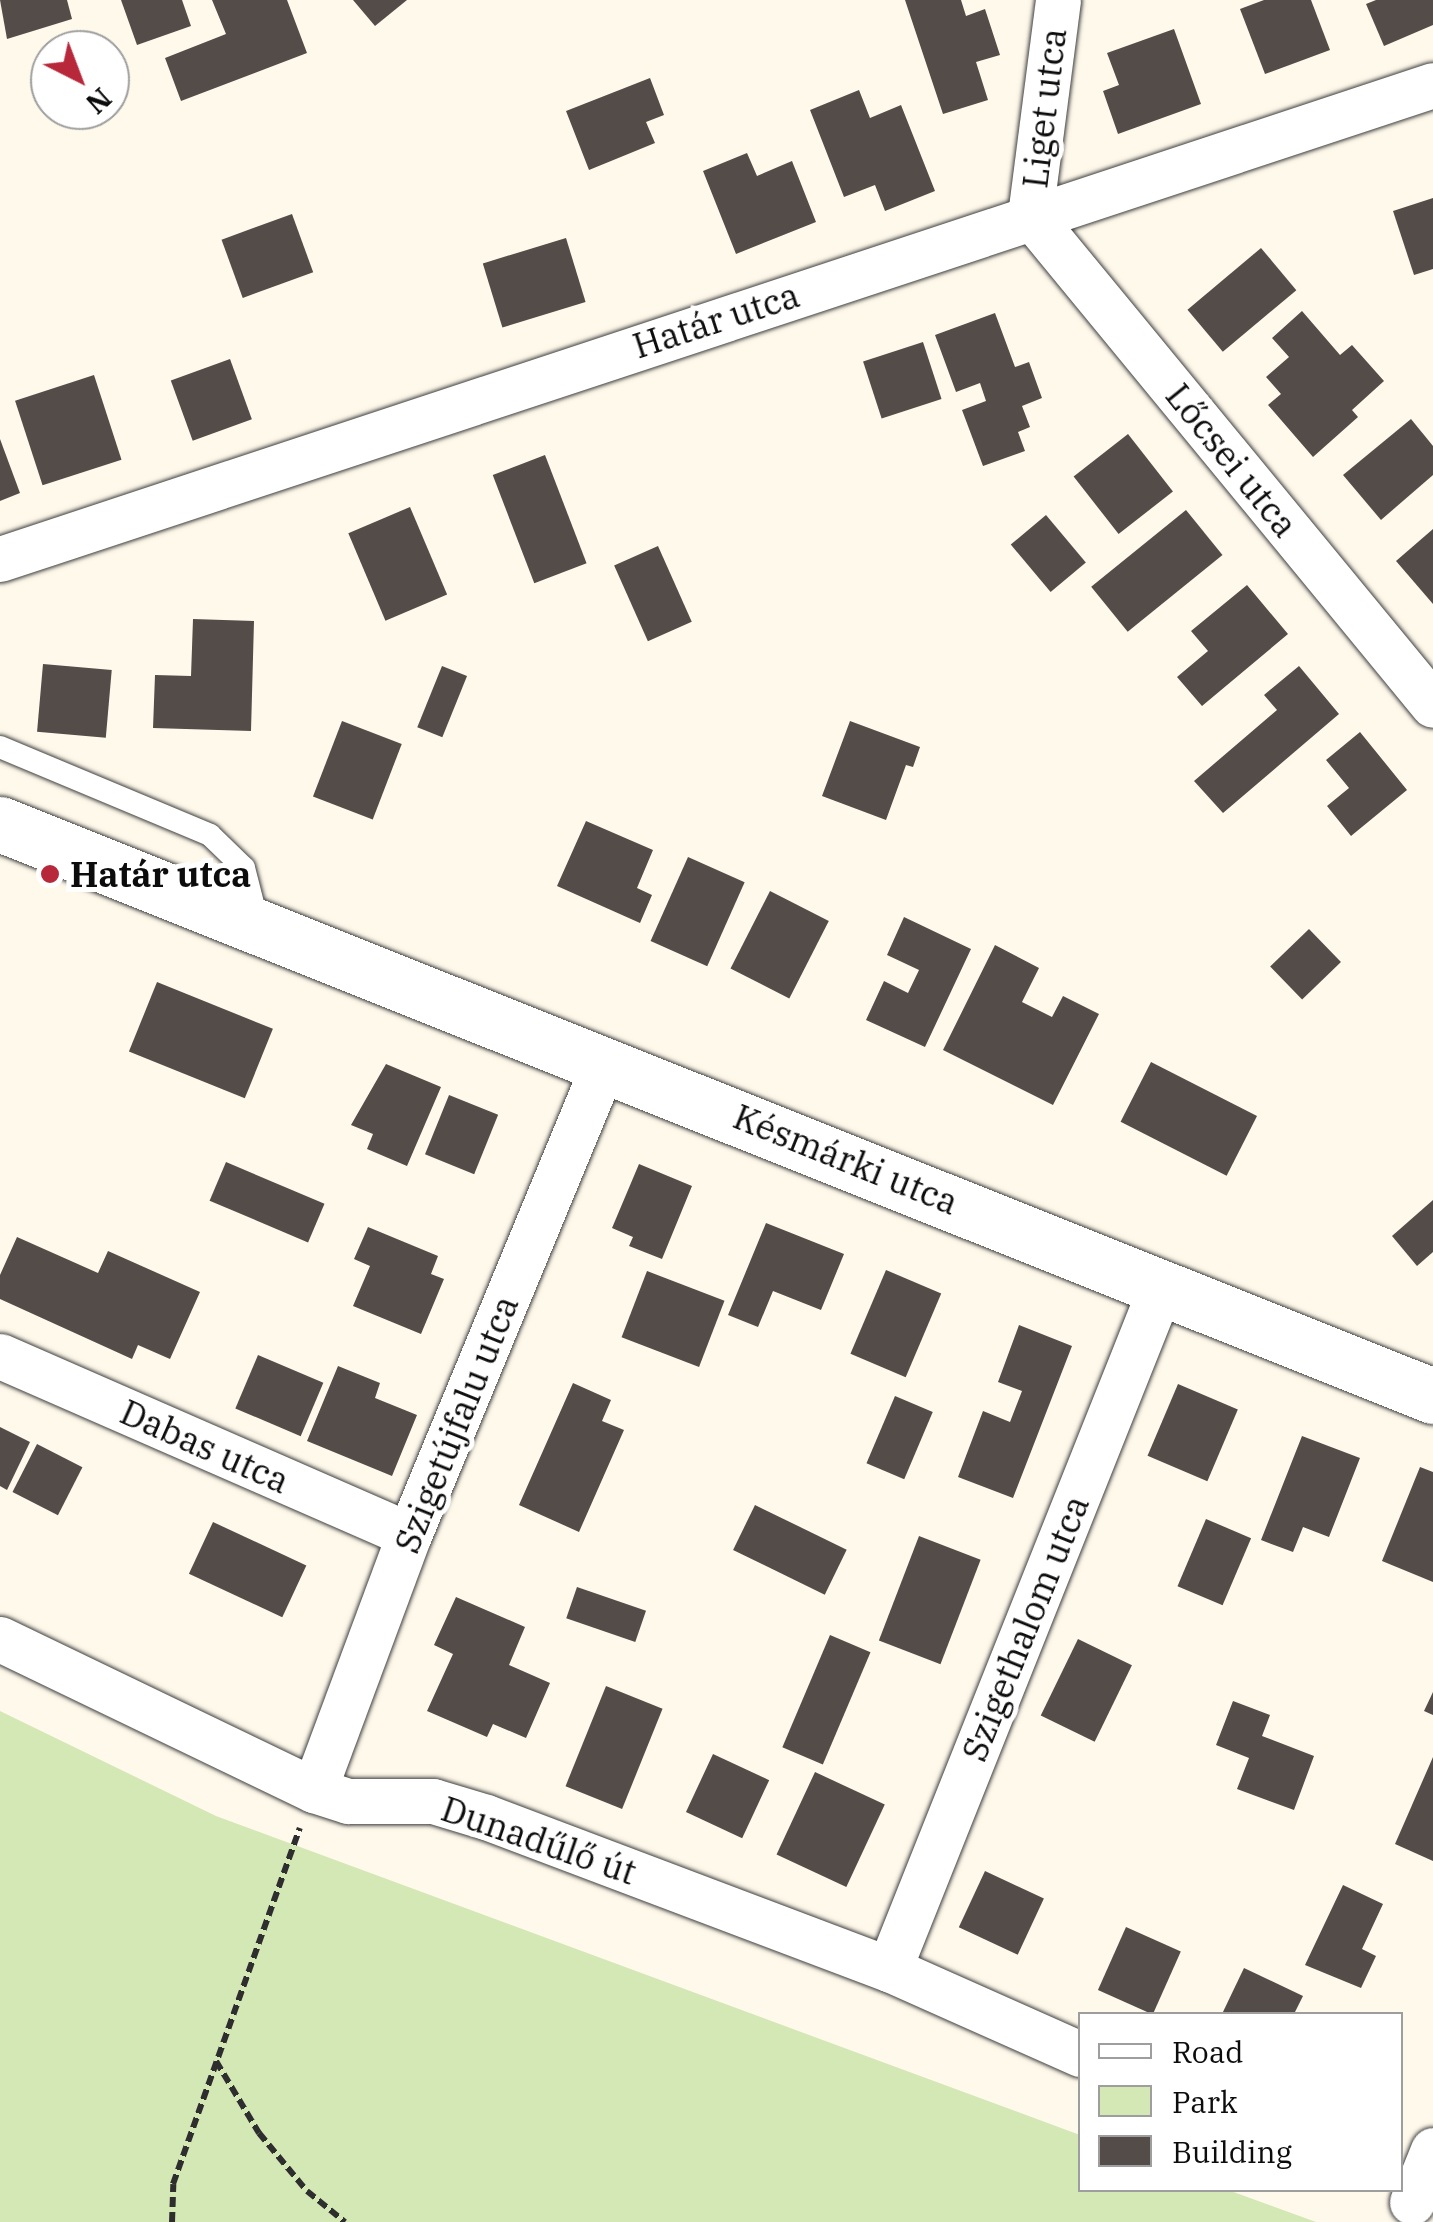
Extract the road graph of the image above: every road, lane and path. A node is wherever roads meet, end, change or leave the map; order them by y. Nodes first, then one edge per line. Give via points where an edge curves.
1 (1058, 0) edge
2 (1433, 85) edge
3 (1030, 215) junction
4 (0, 559) edge
5 (1433, 705) edge
6 (0, 748) edge
7 (0, 824) edge
8 (258, 922) junction
9 (606, 1062) junction
10 (1161, 1287) junction
11 (0, 1356) edge
12 (1433, 1396) edge
13 (410, 1536) junction
14 (0, 1639) edge
15 (314, 1790) junction
16 (285, 1873) dead end
17 (889, 1969) junction
18 (1078, 2053) edge
19 (216, 2060) junction
20 (1433, 2150) edge
21 (1410, 2200) edge
22 (172, 2222) edge
23 (345, 2222) edge

1 - 3 street, Liget utca
2 - 3 street, Határ utca
3 - 4 street, Határ utca
3 - 5 street, Lőcsei utca
6 - 8 lane via 210,835 244,868
7 - 8 street, Késmárki utca
8 - 9 street, Késmárki utca
9 - 10 street, Késmárki utca
9 - 13 street, Szigetújfalu utca
10 - 12 street, Késmárki utca
10 - 17 street, Szigethalom utca
11 - 13 street, Dabas utca
13 - 15 street, Szigetújfalu utca
14 - 15 street, Dunadűlő út
15 - 17 street, Dunadűlő út via 348,1802 451,1806
16 - 19 path
17 - 18 street, Dunadűlő út
19 - 22 path via 173,2184
19 - 23 path via 259,2133 308,2191
20 - 21 street

